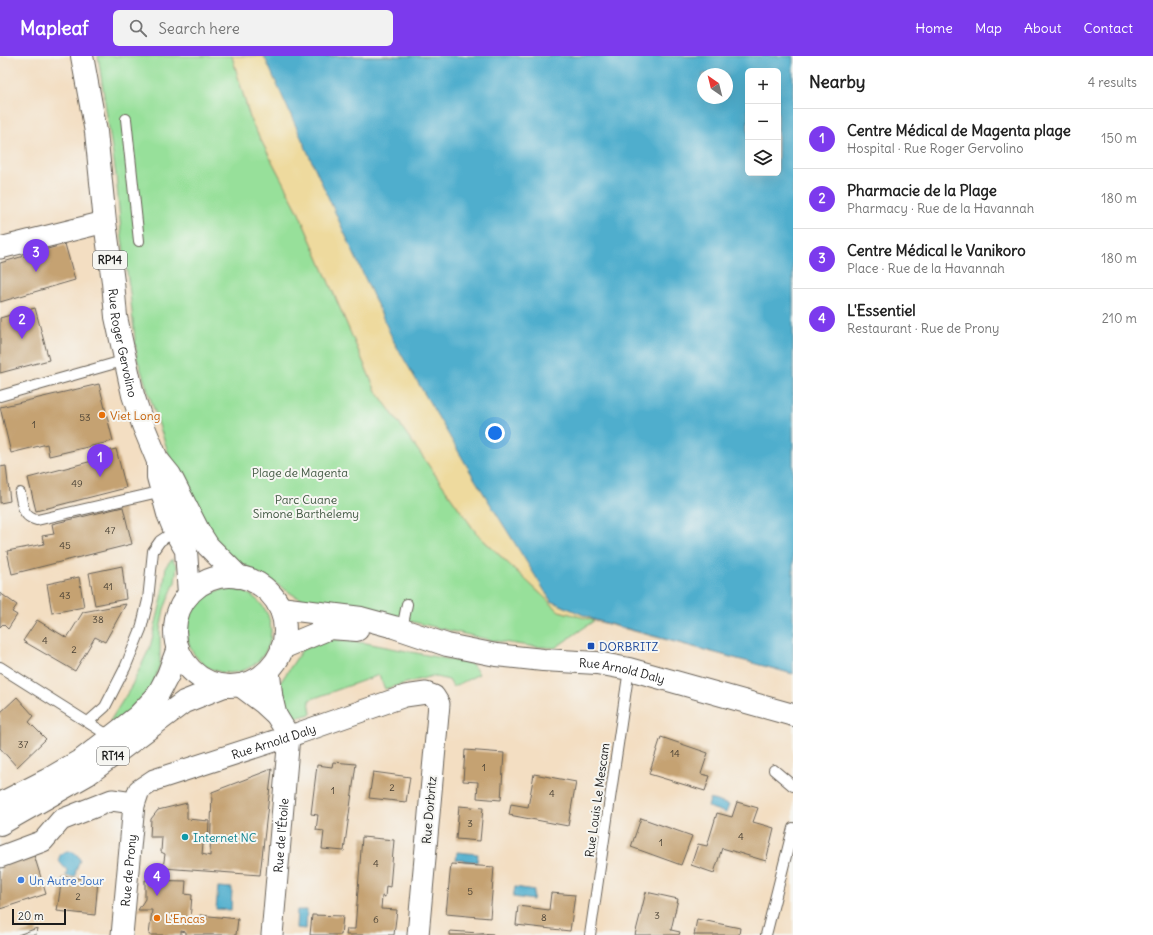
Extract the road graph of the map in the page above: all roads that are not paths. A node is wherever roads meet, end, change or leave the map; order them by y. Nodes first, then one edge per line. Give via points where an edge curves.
1 (82, 56) edge
2 (126, 119) dead end
3 (105, 222) junction
4 (139, 240) dead end
5 (0, 248) edge
6 (126, 360) junction
7 (0, 396) edge
8 (169, 489) junction
9 (20, 493) dead end
10 (175, 531) junction
11 (239, 577) junction
12 (190, 594) junction
13 (407, 604) dead end
14 (280, 608) junction
15 (402, 630) junction
16 (447, 645) junction
17 (178, 648) junction
18 (282, 648) junction
19 (0, 667) edge
20 (629, 669) junction
21 (269, 670) junction
22 (231, 686) junction
23 (426, 693) joint
24 (276, 715) junction
25 (793, 715) edge
26 (92, 725) junction
27 (117, 733) junction
28 (289, 736) junction
29 (83, 759) junction
30 (774, 770) dead end
31 (793, 786) edge
32 (0, 804) edge
33 (134, 805) junction
34 (0, 824) edge
35 (793, 828) edge
36 (0, 857) edge
37 (122, 935) edge
38 (272, 935) edge
39 (418, 935) edge
40 (590, 935) edge
41 (766, 935) edge

1 - 3 main road, Rue Roger Gervolino / RP14 via 96,132
2 - 4 lane
3 - 5 street
3 - 6 main road, Rue Roger Gervolino / RP14 via 116,317
6 - 7 lane
6 - 8 main road, Rue Roger Gervolino / RP14 via 133,395 158,459 158,477
8 - 9 lane via 37,520 25,513
8 - 10 main road, Rue Roger Gervolino via 168,514
8 - 11 main road, Rue Roger Gervolino via 204,541
10 - 12 main road, Rue Roger Gervolino via 186,550
10 - 26 lane via 160,541 153,551 148,600 141,629 125,668 105,707
11 - 12 main road via 225,576 212,580
11 - 14 main road via 252,580 263,587 273,596
12 - 17 main road via 181,606 176,620
13 - 15 lane
14 - 15 main road, Rue Arnold Daly via 361,618
14 - 18 main road via 285,635
15 - 16 main road, Rue Arnold Daly
16 - 18 main road, Rue Arnold Daly via 330,628
16 - 20 main road, Rue Arnold Daly via 496,655 597,663
17 - 22 main road via 195,674 208,682
17 - 27 main road, RT14 via 157,696 138,717
18 - 21 main road
19 - 26 lane
20 - 25 main road, Rue Arnold Daly
20 - 40 lane, Rue Louis Le Mescam
21 - 22 main road via 250,682
21 - 24 street
22 - 24 street via 263,703
22 - 34 main road, RT14 via 184,702 88,774
23 - 28 street, Rue Arnold Daly via 405,696
23 - 39 street, Rue Dorbritz via 434,696 439,704
24 - 28 street
26 - 27 lane via 103,732
26 - 29 lane via 91,746
27 - 29 main road, RT14
28 - 33 street, Rue Arnold Daly via 154,780 139,790
28 - 38 street, Rue de l'Étoile
29 - 32 main road, RT14
30 - 31 lane
33 - 36 street via 112,800 61,820 43,841
33 - 37 street, Rue de Prony
35 - 41 lane

